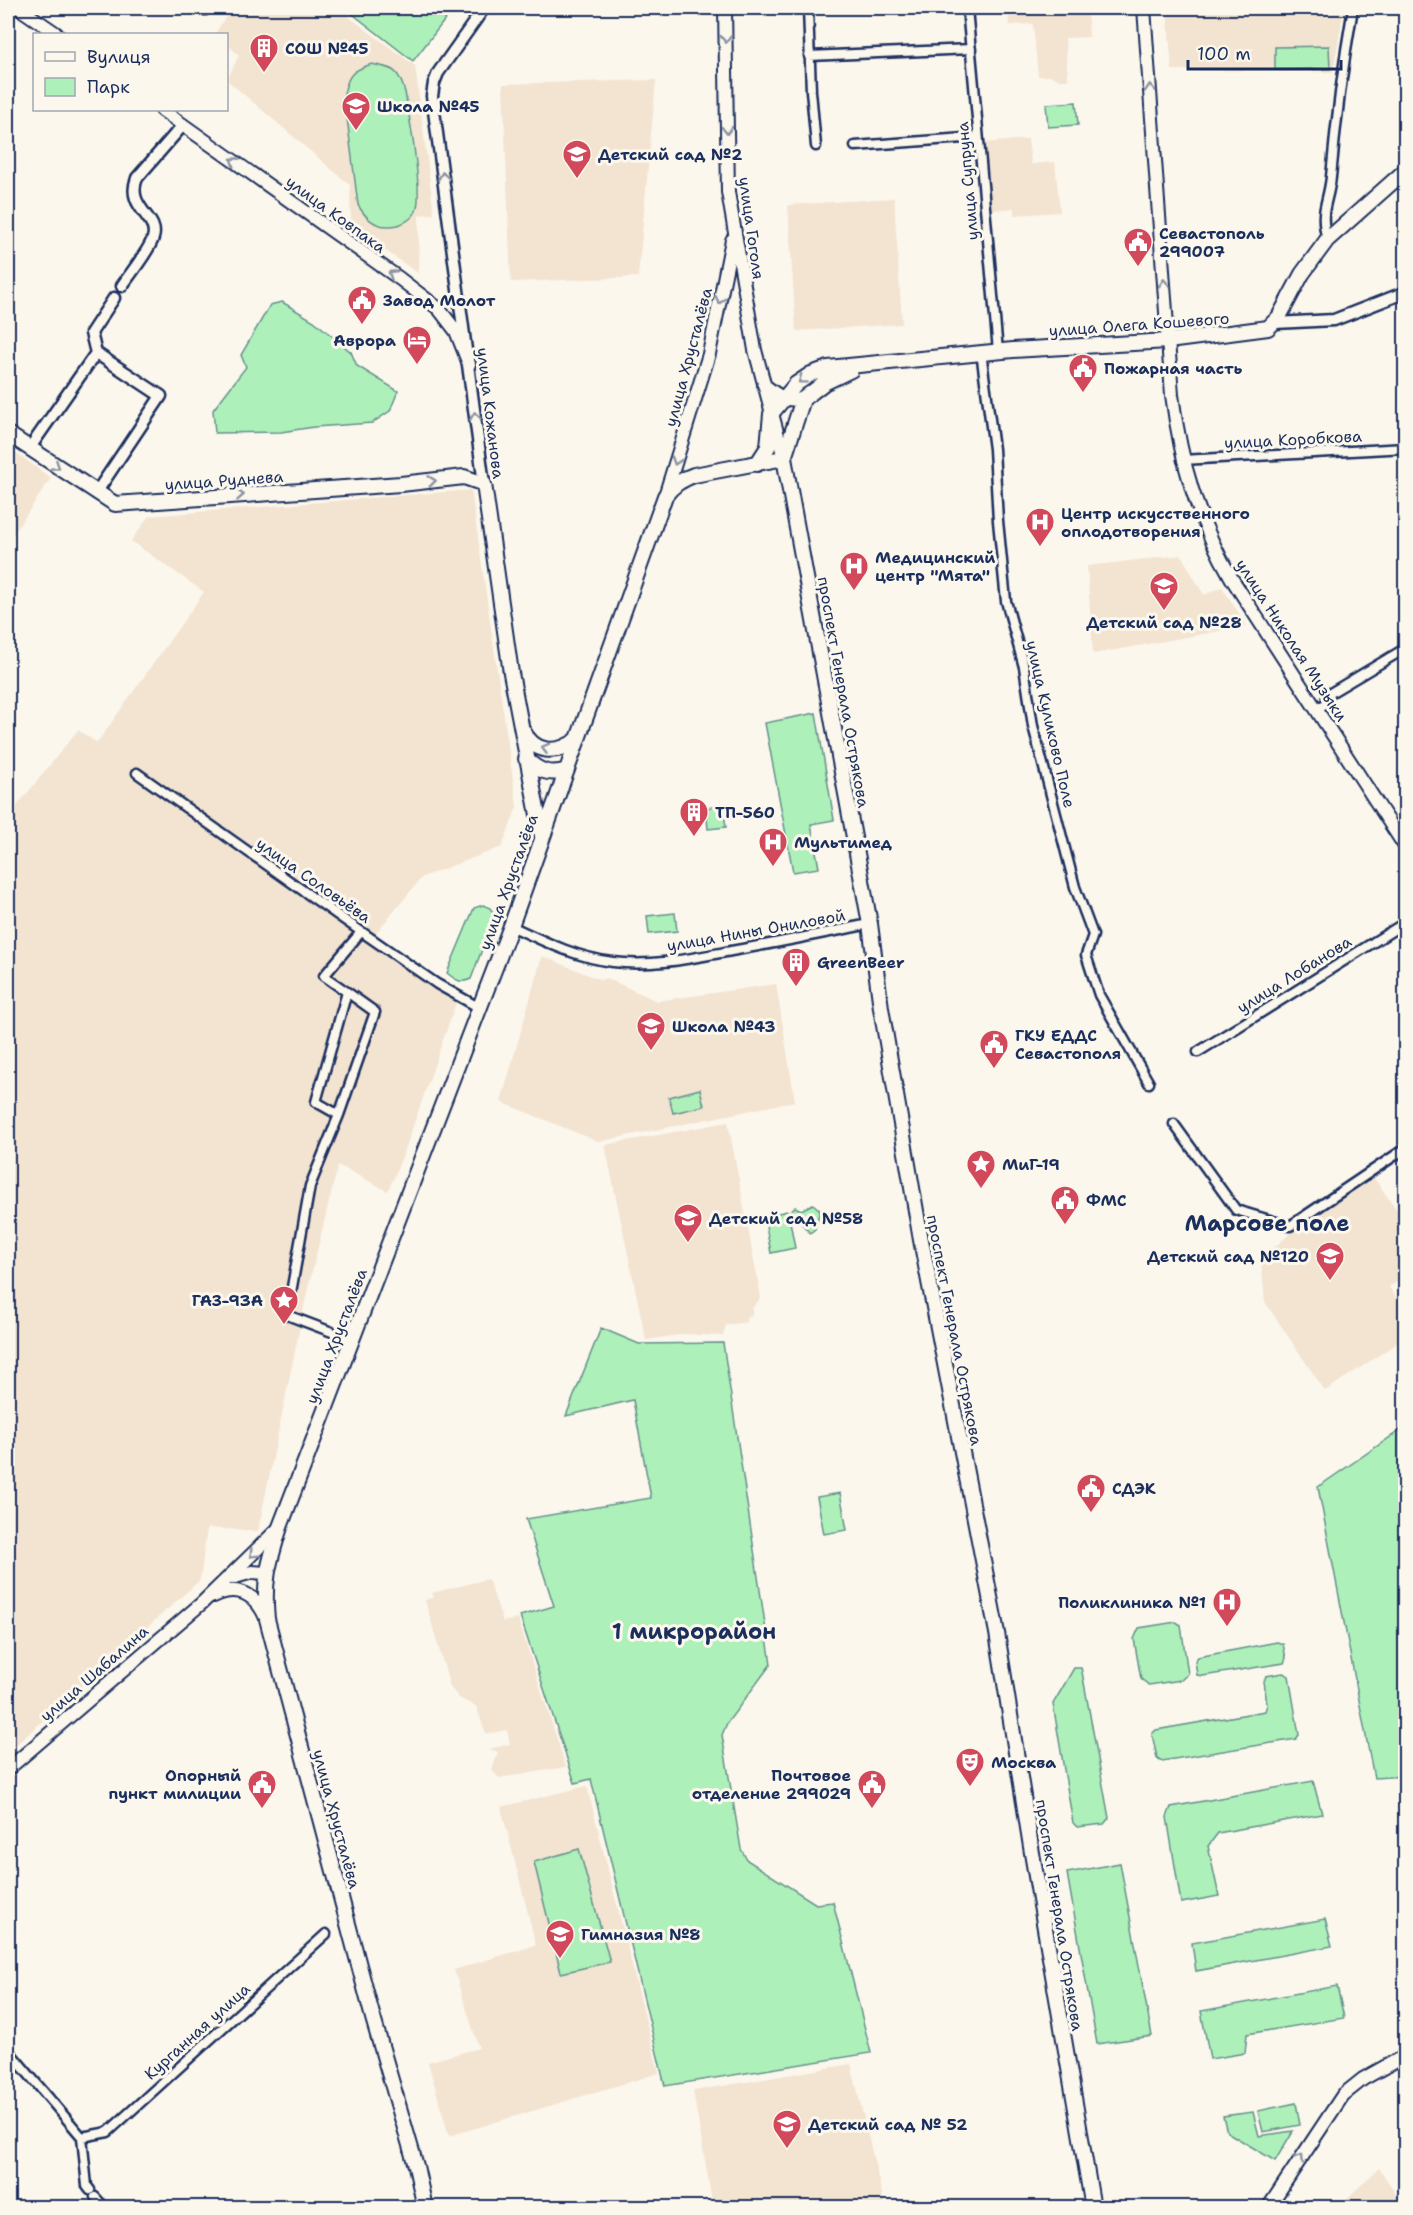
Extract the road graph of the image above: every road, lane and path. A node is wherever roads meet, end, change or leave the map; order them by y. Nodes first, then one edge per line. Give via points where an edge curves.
1 (19, 8) edge
2 (725, 8) edge
3 (808, 8) edge
4 (968, 8) edge
5 (1144, 8) edge
6 (1353, 8) edge
7 (482, 9) edge
8 (56, 33) edge
9 (971, 49) junction
10 (809, 56) junction
11 (163, 111) edge
12 (183, 125) junction
13 (978, 137) junction
14 (816, 146) dead end
15 (855, 146) dead end
16 (1406, 170) edge
17 (733, 224) junction
18 (1328, 240) junction
19 (122, 286) dead end
20 (1406, 292) edge
21 (114, 298) dead end
22 (1275, 323) junction
23 (1168, 341) junction
24 (998, 351) junction
25 (981, 352) junction
26 (96, 353) junction
27 (469, 364) junction
28 (867, 364) junction
29 (764, 385) junction
30 (784, 399) junction
31 (804, 399) junction
32 (771, 414) junction
33 (8, 434) edge
34 (1406, 448) edge
35 (29, 449) junction
36 (784, 458) junction
37 (1182, 460) junction
38 (757, 464) junction
39 (481, 467) junction
40 (464, 477) junction
41 (484, 484) junction
42 (96, 493) junction
43 (665, 496) junction
44 (1406, 648) edge
45 (1316, 709) junction
46 (520, 725) junction
47 (577, 740) junction
48 (526, 759) junction
49 (567, 770) junction
50 (137, 773) dead end
51 (542, 836) junction
52 (1406, 848) edge
53 (1406, 922) edge
54 (870, 924) junction
55 (511, 926) junction
56 (361, 932) junction
57 (346, 992) junction
58 (478, 1006) junction
59 (1198, 1052) dead end
60 (1149, 1083) dead end
61 (339, 1115) junction
62 (1174, 1124) dead end
63 (1406, 1148) edge
64 (352, 1340) junction
65 (280, 1527) junction
66 (266, 1573) junction
67 (225, 1581) junction
68 (202, 1603) junction
69 (267, 1619) junction
70 (8, 1769) edge
71 (326, 1934) dead end
72 (8, 2050) edge
73 (1406, 2055) edge
74 (82, 2137) junction
75 (105, 2208) edge
76 (426, 2208) edge
77 (1093, 2208) edge
78 (1268, 2208) edge

1 - 8 main road
2 -> 17 main road, улица Гоголя via 728,192
3 - 10 street
4 - 9 street, улица Супруна
23 -> 5 main road, улица Николая Музыки
6 - 18 street via 1340,79 1330,188 1323,209
27 -> 7 street, улица Кожанова via 432,96 438,73
9 - 10 street
9 - 13 street, улица Супруна
10 - 14 street
11 - 12 main road, улица Ковпака
12 - 19 street via 137,178 134,198 154,229 153,238
27 -> 12 main road, улица Ковпака via 456,331 439,309
13 - 15 street
13 - 24 street, улица Супруна
16 - 18 main road
17 - 29 main road, улица Гоголя via 754,350
17 -> 43 main road, улица Хрусталёва via 709,354
18 - 22 main road via 1302,274
20 - 22 street, улица Олега Кошевого via 1334,320
21 - 26 street via 91,333
22 - 23 main road, улица Олега Кошевого via 1260,330
23 - 24 main road, улица Олега Кошевого
23 - 37 main road, улица Николая Музыки
24 - 25 main road, улица Олега Кошевого
25 - 28 main road, улица Олега Кошевого
25 - 60 street, улица Куликово Поле via 994,449 1006,601 1024,667 1033,726 1076,887 1093,935 1086,956 1099,995
26 - 35 street
26 - 42 street via 161,396
39 -> 27 street, улица Кожанова
28 -> 30 main road, улица Олега Кошевого via 811,374
28 - 31 main road, улица Олега Кошевого via 840,374
29 - 30 main road
29 - 32 main road, улица Гоголя
30 - 31 main road
30 - 32 main road, улица Олега Кошевого
31 - 36 main road
32 - 36 main road, улица Гоголя
32 - 38 main road via 768,447
33 - 35 main road, улица Руднева
34 - 37 street, улица Коробкова
35 -> 42 main road, улица Руднева
36 - 38 main road
36 - 54 main road, проспект Генерала Острякова
37 - 45 main road, улица Николая Музыки via 1216,551
38 - 43 main road via 682,479
39 - 40 street, улица Руднева
39 - 41 street, улица Кожанова
40 - 41 main road, улица Руднева
42 -> 40 main road, улица Руднева via 115,504
41 - 46 main road, улица Кожанова
43 - 47 main road, улица Хрусталёва
44 - 45 street via 1327,695 1327,703
45 - 52 main road, улица Николая Музыки
47 -> 46 main road via 566,748 551,751 526,738
46 - 48 main road, улица Кожанова
47 - 49 main road, улица Хрусталёва
48 - 49 main road via 545,772 557,774
48 - 51 main road, улица Кожанова
49 - 51 main road, улица Хрусталёва
50 - 56 street, улица Соловьёва
51 - 55 main road, улица Хрусталёва
53 - 59 street, улица Лобанова
54 - 55 street, улица Нины Ониловой via 689,959 640,963 590,958
54 - 77 main road, проспект Генерала Острякова via 921,1240 997,1633
55 - 58 main road, улица Хрусталёва
56 - 57 street via 324,976
56 - 58 street, улица Соловьёва via 437,984
57 - 61 street via 316,1102
57 - 61 street via 375,1012
58 - 64 main road, улица Хрусталёва
61 - 64 street via 310,1185 287,1315
62 - 63 street via 1236,1210 1290,1226
64 - 65 main road, улица Хрусталёва
65 - 66 main road, улица Хрусталёва
65 -> 67 main road, улица Шабалина
66 - 67 main road, улица Шабалина via 252,1572
66 - 69 main road, улица Хрусталёва
67 - 68 main road, улица Шабалина
68 - 69 main road, улица Шабалина via 225,1590 240,1591 256,1601
68 - 70 main road, улица Шабалина
69 - 76 main road, улица Хрусталёва
71 - 74 street, Курганная улица via 108,2132
72 - 74 street
78 -> 73 main road via 1343,2095
74 - 75 street via 87,2186

